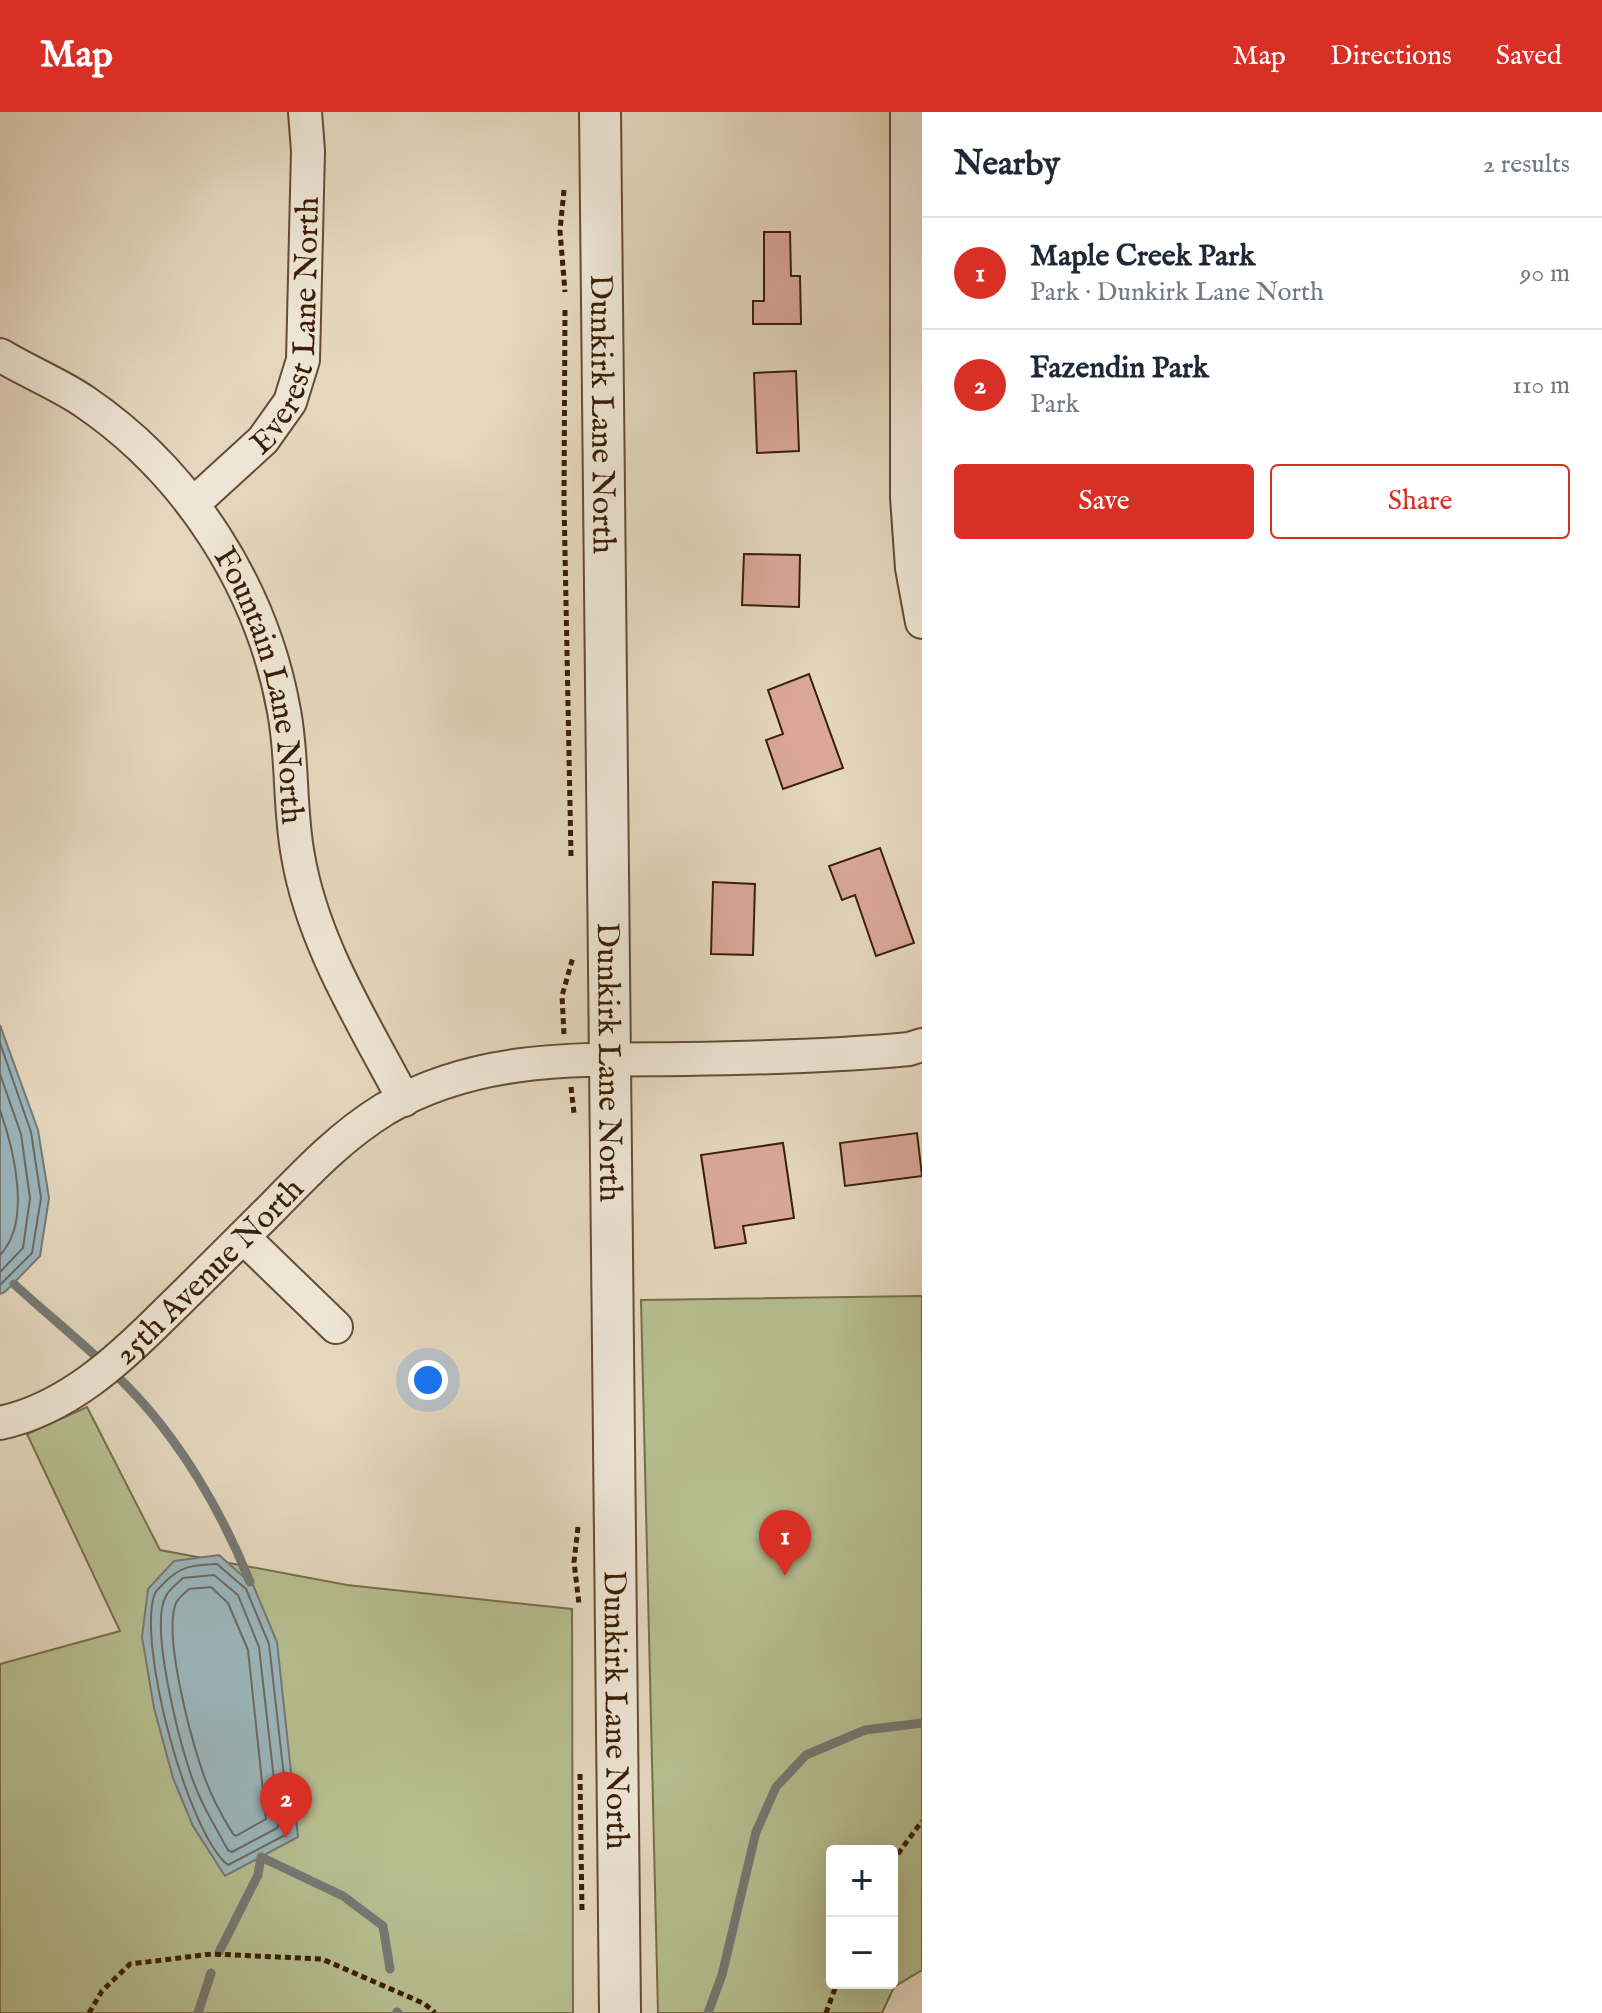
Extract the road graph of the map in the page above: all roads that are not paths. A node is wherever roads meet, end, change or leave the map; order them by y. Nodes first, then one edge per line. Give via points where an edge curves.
1 (305, 112) edge
2 (600, 112) edge
3 (907, 112) edge
4 (0, 355) edge
5 (193, 504) junction
6 (922, 622) edge
7 (922, 1045) edge
8 (611, 1060) junction
9 (404, 1100) junction
10 (243, 1237) junction
11 (336, 1327) dead end
12 (0, 1423) edge
13 (620, 2013) edge

1 - 5 street, Everest Lane North via 303,360 290,402 263,440
2 - 8 street, Dunkirk Lane North
3 - 6 street via 907,497
4 - 5 street, Fountain Lane North via 85,402 142,449
5 - 9 street, Fountain Lane North via 235,568 266,638 284,711 297,855 316,923
7 - 8 street, 25th Avenue North via 826,1057
8 - 9 street, 25th Avenue North via 497,1067
8 - 13 street, Dunkirk Lane North
9 - 10 street, 25th Avenue North via 336,1142
10 - 11 street
10 - 12 street, 25th Avenue North via 115,1363 67,1396

